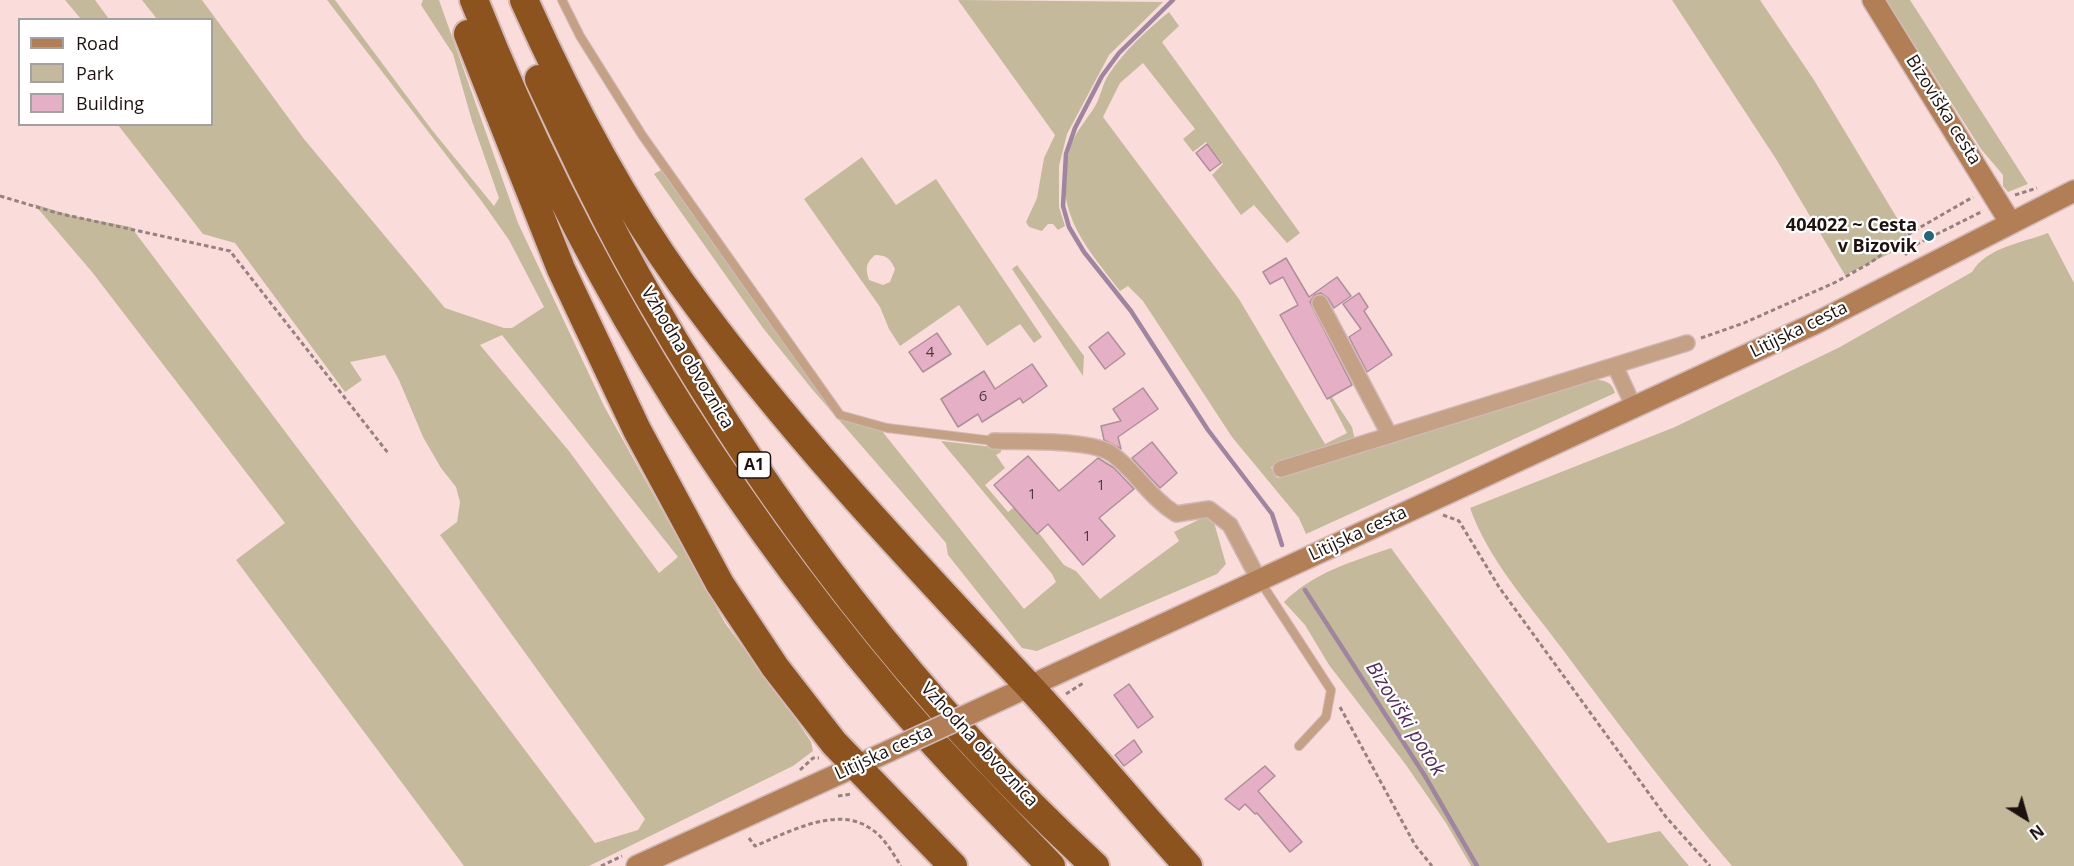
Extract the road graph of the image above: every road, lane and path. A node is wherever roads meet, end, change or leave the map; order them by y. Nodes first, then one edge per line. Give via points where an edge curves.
1 (456, 0) edge
2 (474, 0) edge
3 (506, 0) edge
4 (524, 0) edge
5 (562, 0) edge
6 (1873, 0) edge
7 (1989, 185) junction
8 (2074, 191) edge
9 (0, 196) edge
10 (2010, 222) junction
11 (1320, 303) dead end
12 (1688, 343) joint
13 (1616, 366) junction
14 (1634, 408) junction
15 (1389, 434) junction
16 (994, 441) joint
17 (387, 453) dead end
18 (1281, 469) dead end
19 (1415, 508) junction
20 (1259, 580) junction
21 (1029, 686) junction
22 (1331, 690) junction
23 (1299, 746) dead end
24 (855, 767) junction
25 (749, 838) dead end
26 (637, 866) edge
27 (901, 866) edge
28 (953, 866) edge
29 (1051, 866) edge
30 (1095, 866) edge
31 (1188, 866) edge
32 (1432, 866) edge
33 (1710, 866) edge

1 - 24 highway via 561,269 677,508 745,624
2 - 29 highway, Vzhodna obvoznica / A1 via 514,97 590,253 671,393 724,475 826,615 890,693
3 - 30 highway, Vzhodna obvoznica / A1 via 615,234 655,309 740,445 834,576 901,660 986,755
4 - 21 highway via 590,138 680,281 783,415
5 - 16 lane via 642,135 840,415 887,428
6 - 7 main road, Bizoviška cesta
7 - 10 main road, Bizoviška cesta
7 - 12 path via 1836,282
8 - 10 main road, Litijska cesta
9 - 17 path via 57,213 230,251
10 - 14 main road, Litijska cesta via 1816,323
11 - 15 street
12 - 13 street
13 - 14 street
13 - 15 street
14 - 19 main road, Litijska cesta
15 - 18 street
16 - 20 street via 1093,446 1112,453 1158,503 1176,514 1209,508 1230,525
19 - 20 main road, Litijska cesta
19 - 33 path via 1459,521 1498,587 1665,817
20 - 21 main road, Litijska cesta
20 - 22 lane
21 - 24 main road, Litijska cesta, bridge
21 - 31 highway
22 - 23 lane via 1326,717
22 - 32 path via 1415,845
24 - 26 main road, Litijska cesta
24 - 28 highway
25 - 27 path via 755,846 810,825 839,819 852,821 879,836

